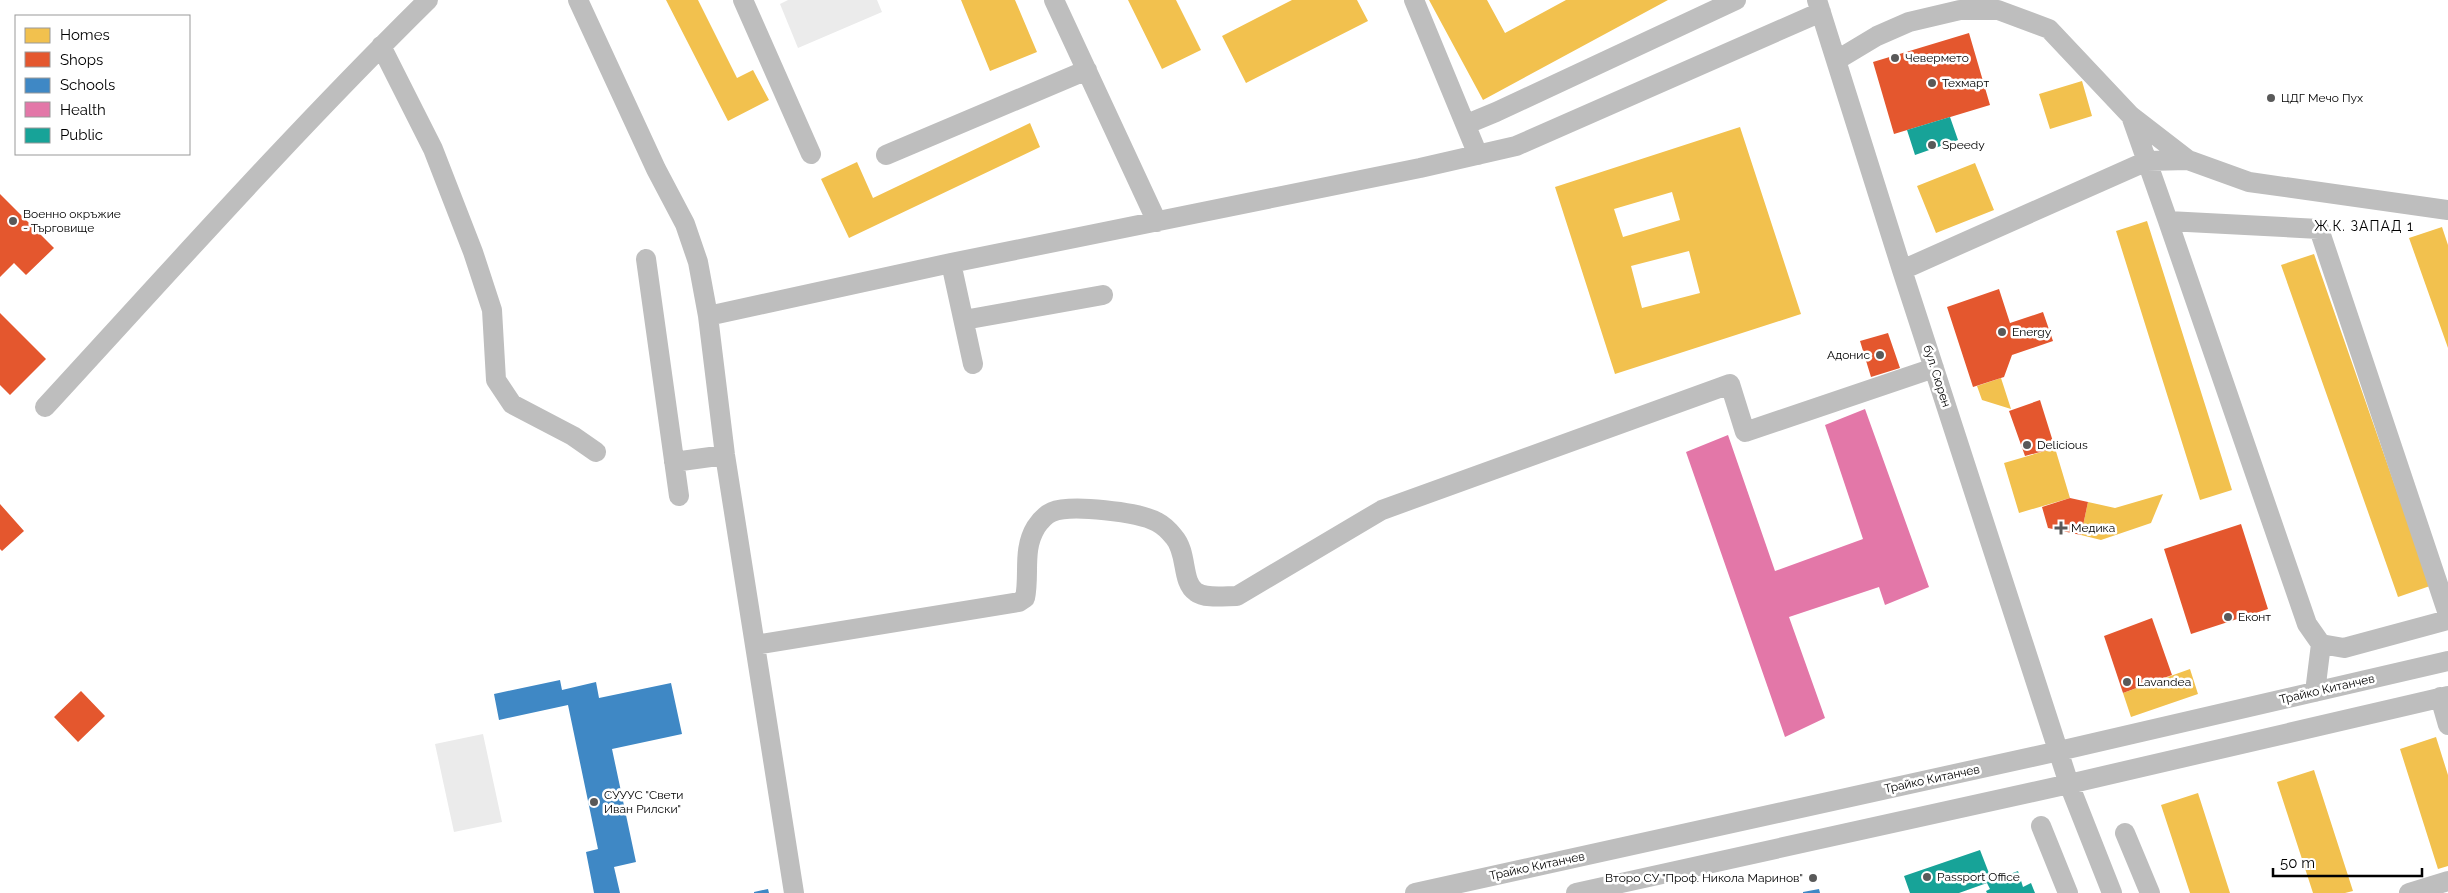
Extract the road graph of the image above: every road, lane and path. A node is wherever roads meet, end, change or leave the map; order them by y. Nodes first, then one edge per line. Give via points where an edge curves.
1 (428, 0) edge
2 (578, 0) edge
3 (743, 0) edge
4 (1054, 0) edge
5 (1414, 0) edge
6 (1736, 0) edge
7 (1819, 6) edge
8 (381, 46) junction
9 (1837, 60) junction
10 (1087, 70) junction
11 (2131, 116) junction
12 (1467, 124) junction
13 (811, 154) dead end
14 (1478, 155) junction
15 (886, 156) dead end
16 (2188, 160) junction
17 (2147, 161) junction
18 (2448, 210) edge
19 (2168, 221) junction
20 (1158, 222) junction
21 (646, 259) dead end
22 (951, 263) junction
23 (1902, 270) junction
24 (1103, 295) dead end
25 (708, 316) junction
26 (964, 320) junction
27 (973, 364) dead end
28 (1934, 368) junction
29 (45, 407) dead end
30 (596, 452) dead end
31 (725, 455) junction
32 (674, 462) junction
33 (679, 496) dead end
34 (2448, 614) edge
35 (2448, 620) edge
36 (2321, 644) junction
37 (755, 645) junction
38 (2448, 661) edge
39 (2315, 692) junction
40 (2444, 696) edge
41 (2448, 725) edge
42 (2059, 751) junction
43 (2069, 784) junction
44 (2040, 826) dead end
45 (2125, 833) dead end
46 (2448, 881) edge
47 (794, 893) edge
48 (1415, 893) edge
49 (1576, 893) edge
50 (2068, 893) edge
51 (2112, 893) edge
52 (2150, 893) edge
53 (2409, 893) edge

1 - 8 street
2 - 25 street via 685,224 698,262
3 - 13 street
4 - 10 street
5 - 12 street
6 - 12 street
7 - 9 street, бул. Сюрен
7 - 14 street via 1516,146
8 - 29 street
8 - 30 street via 432,149 473,252 492,310 496,380 512,404
9 - 11 street via 1910,22 1960,10 1998,10 2049,29
9 - 23 street, бул. Сюрен
10 - 15 street
10 - 20 street
11 - 16 street
11 - 17 street
12 - 14 street
14 - 20 street
16 - 17 street
16 - 18 street via 2249,182
17 - 19 street
17 - 23 street
19 - 34 street via 2318,230
19 - 36 street via 2307,624
20 - 22 street
21 - 32 street
22 - 25 street
22 - 26 street
23 - 28 street, бул. Сюрен
24 - 26 street
25 - 31 street
26 - 27 street
28 - 37 street via 1745,432 1730,384 1382,510 1237,596 1196,593 1187,582 1182,549 1174,536 1158,522 1101,510 1066,509 1044,517 1036,528 1027,554 1025,598 1019,602
28 - 42 street, бул. Сюрен
31 - 32 street
31 - 37 street
32 - 33 street
35 - 36 street via 2344,648
36 - 39 street
37 - 47 street
38 - 39 street, Трайко Китанчев
39 - 42 street, Трайко Китанчев
40 - 41 street
40 - 43 street
42 - 43 street, бул. Сюрен
42 - 48 street, Трайко Китанчев
43 - 49 street
43 - 51 street, бул. Сюрен
44 - 50 street
45 - 52 street
46 - 53 street

